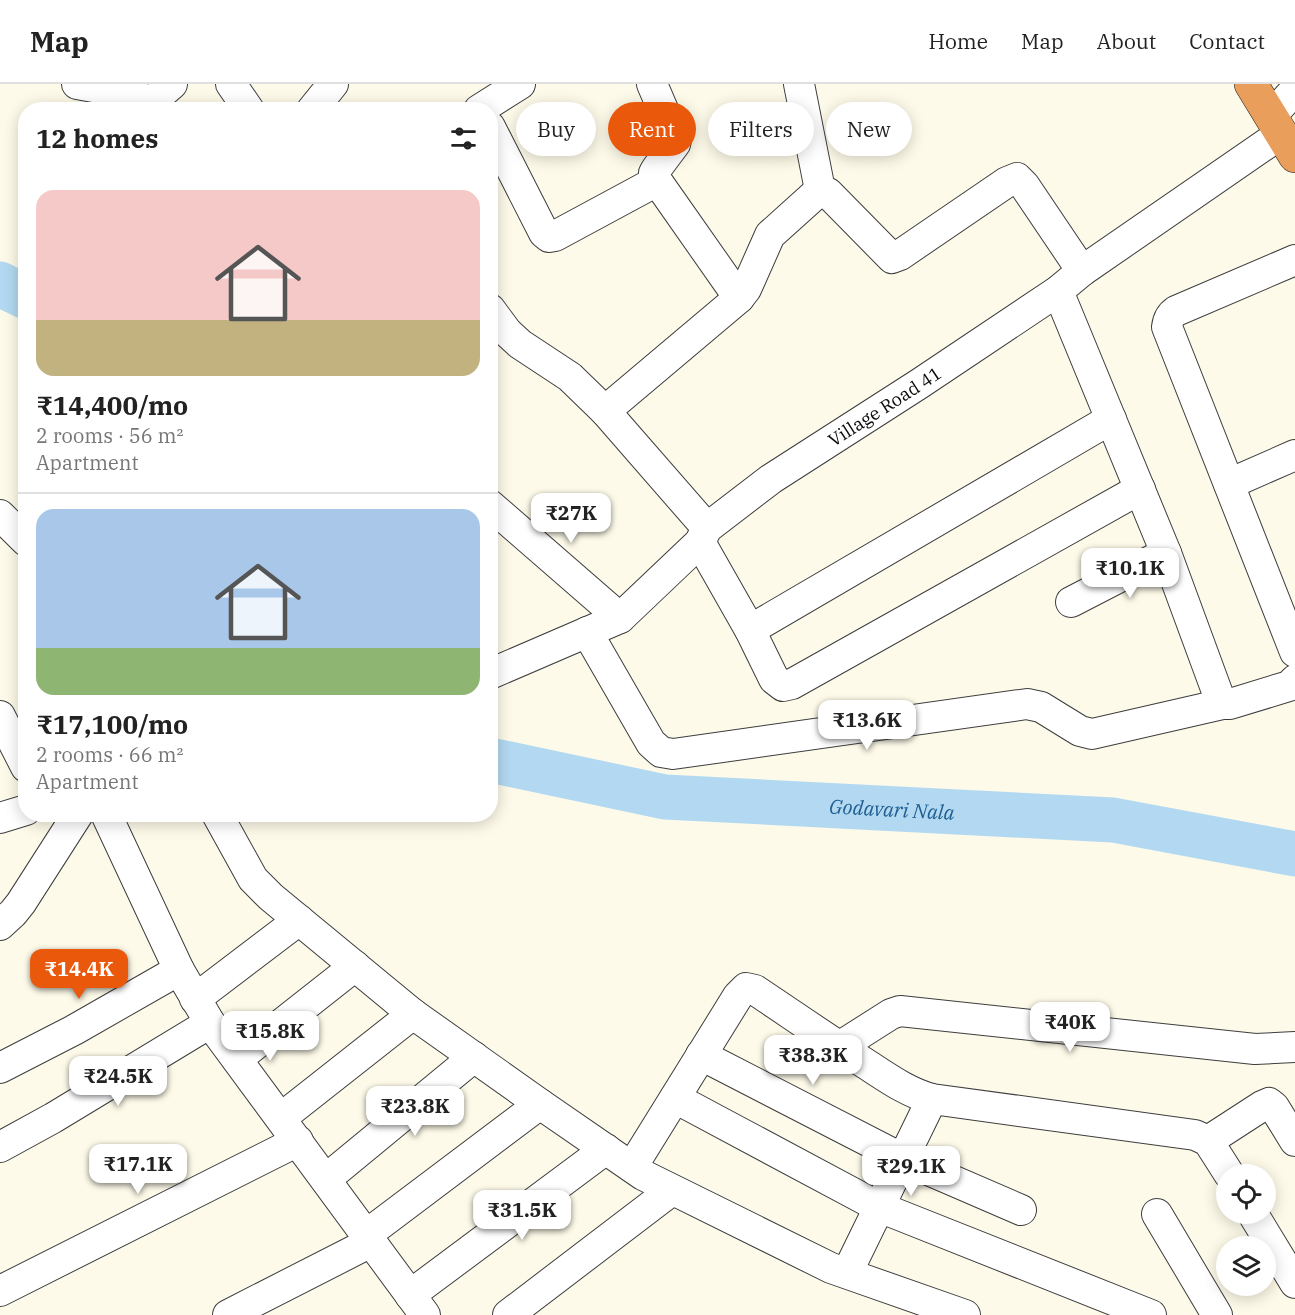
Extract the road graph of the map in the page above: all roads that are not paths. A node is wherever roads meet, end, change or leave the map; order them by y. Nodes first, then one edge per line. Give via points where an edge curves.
1 (77, 84) edge
2 (231, 84) edge
3 (333, 84) edge
4 (652, 84) edge
5 (799, 84) edge
6 (1251, 84) edge
7 (1295, 90) edge
8 (149, 95) edge
9 (243, 102) edge
10 (318, 102) edge
11 (498, 120) edge
12 (1282, 135) edge
13 (657, 181) junction
14 (820, 190) junction
15 (1295, 260) edge
16 (1083, 271) junction
17 (1058, 291) junction
18 (739, 298) junction
19 (498, 320) edge
20 (605, 411) junction
21 (1111, 419) junction
22 (1295, 454) edge
23 (1229, 484) junction
24 (1140, 489) junction
25 (498, 513) edge
26 (0, 515) edge
27 (18, 533) edge
28 (704, 535) junction
29 (1166, 553) junction
30 (1071, 602) dead end
31 (620, 618) junction
32 (750, 630) junction
33 (587, 632) junction
34 (1295, 652) edge
35 (498, 671) edge
36 (1295, 680) edge
37 (1223, 704) junction
38 (0, 716) edge
39 (18, 751) edge
40 (18, 812) edge
41 (0, 818) edge
42 (110, 822) edge
43 (221, 822) edge
44 (63, 823) edge
45 (299, 920) junction
46 (0, 925) edge
47 (355, 966) junction
48 (179, 970) junction
49 (203, 1011) junction
50 (412, 1014) junction
51 (839, 1047) junction
52 (1295, 1047) edge
53 (701, 1055) junction
54 (474, 1057) junction
55 (237, 1059) junction
56 (0, 1068) edge
57 (675, 1098) junction
58 (932, 1099) junction
59 (540, 1104) junction
60 (290, 1130) junction
61 (1208, 1141) junction
62 (1295, 1141) edge
63 (0, 1147) edge
64 (606, 1149) junction
65 (903, 1159) junction
66 (1223, 1164) edge
67 (632, 1167) junction
68 (326, 1179) junction
69 (672, 1190) junction
70 (879, 1207) junction
71 (1021, 1210) dead end
72 (1156, 1214) dead end
73 (1259, 1224) edge
74 (369, 1238) junction
75 (847, 1273) junction
76 (1295, 1283) edge
77 (0, 1291) edge
78 (418, 1305) edge
79 (228, 1315) edge
80 (508, 1315) edge
81 (965, 1315) edge
82 (1152, 1315) edge
83 (1217, 1315) edge

1 - 8 street
2 - 9 street
3 - 10 street
4 - 13 street via 676,140 654,173
5 - 14 street
6 - 12 highway
7 - 12 street, Village Road 41
11 - 13 street via 549,237
12 - 16 street, Village Road 41
13 - 18 street
14 - 16 street via 892,258 1017,178
14 - 18 street via 770,235
15 - 23 street via 1176,311 1168,320 1167,327
16 - 17 street, Village Road 41
17 - 21 street
17 - 28 street, Village Road 41 via 771,478
18 - 20 street
19 - 20 street via 520,344 570,377
20 - 28 street
21 - 24 street
21 - 32 street
22 - 23 street
23 - 34 street
24 - 29 street
24 - 32 street via 792,684 783,686 774,679
25 - 31 street
26 - 27 street
28 - 31 street, Village Road 41
28 - 32 street
29 - 30 street
29 - 37 street
31 - 33 street, Village Road 41
33 - 35 street, Village Road 41
33 - 37 street via 651,743 662,752 673,754 1027,704 1041,706 1080,731 1092,734
36 - 37 street via 1289,686
38 - 39 street
40 - 41 street
42 - 48 street
43 - 45 street via 253,879
44 - 46 street via 21,903
45 - 47 street
45 - 49 street
47 - 50 street
47 - 55 street
48 - 49 street
48 - 56 street
49 - 55 street
49 - 63 street via 38,1127
50 - 54 street
50 - 60 street
51 - 52 street via 900,1011 1255,1049
51 - 53 street via 755,990 746,988
51 - 58 street via 903,1087
53 - 57 street
53 - 65 street
54 - 59 street
54 - 68 street
55 - 60 street
57 - 67 street
57 - 70 street
58 - 61 street via 1195,1135
58 - 65 street
59 - 64 street
59 - 74 street
60 - 68 street
60 - 77 street
61 - 62 street via 1269,1103
61 - 66 street
64 - 67 street
64 - 78 street
65 - 70 street
65 - 71 street
67 - 69 street
68 - 74 street
69 - 75 street
69 - 80 street
70 - 75 street
70 - 82 street
72 - 83 street
73 - 76 street
74 - 78 street
74 - 79 street
75 - 81 street

